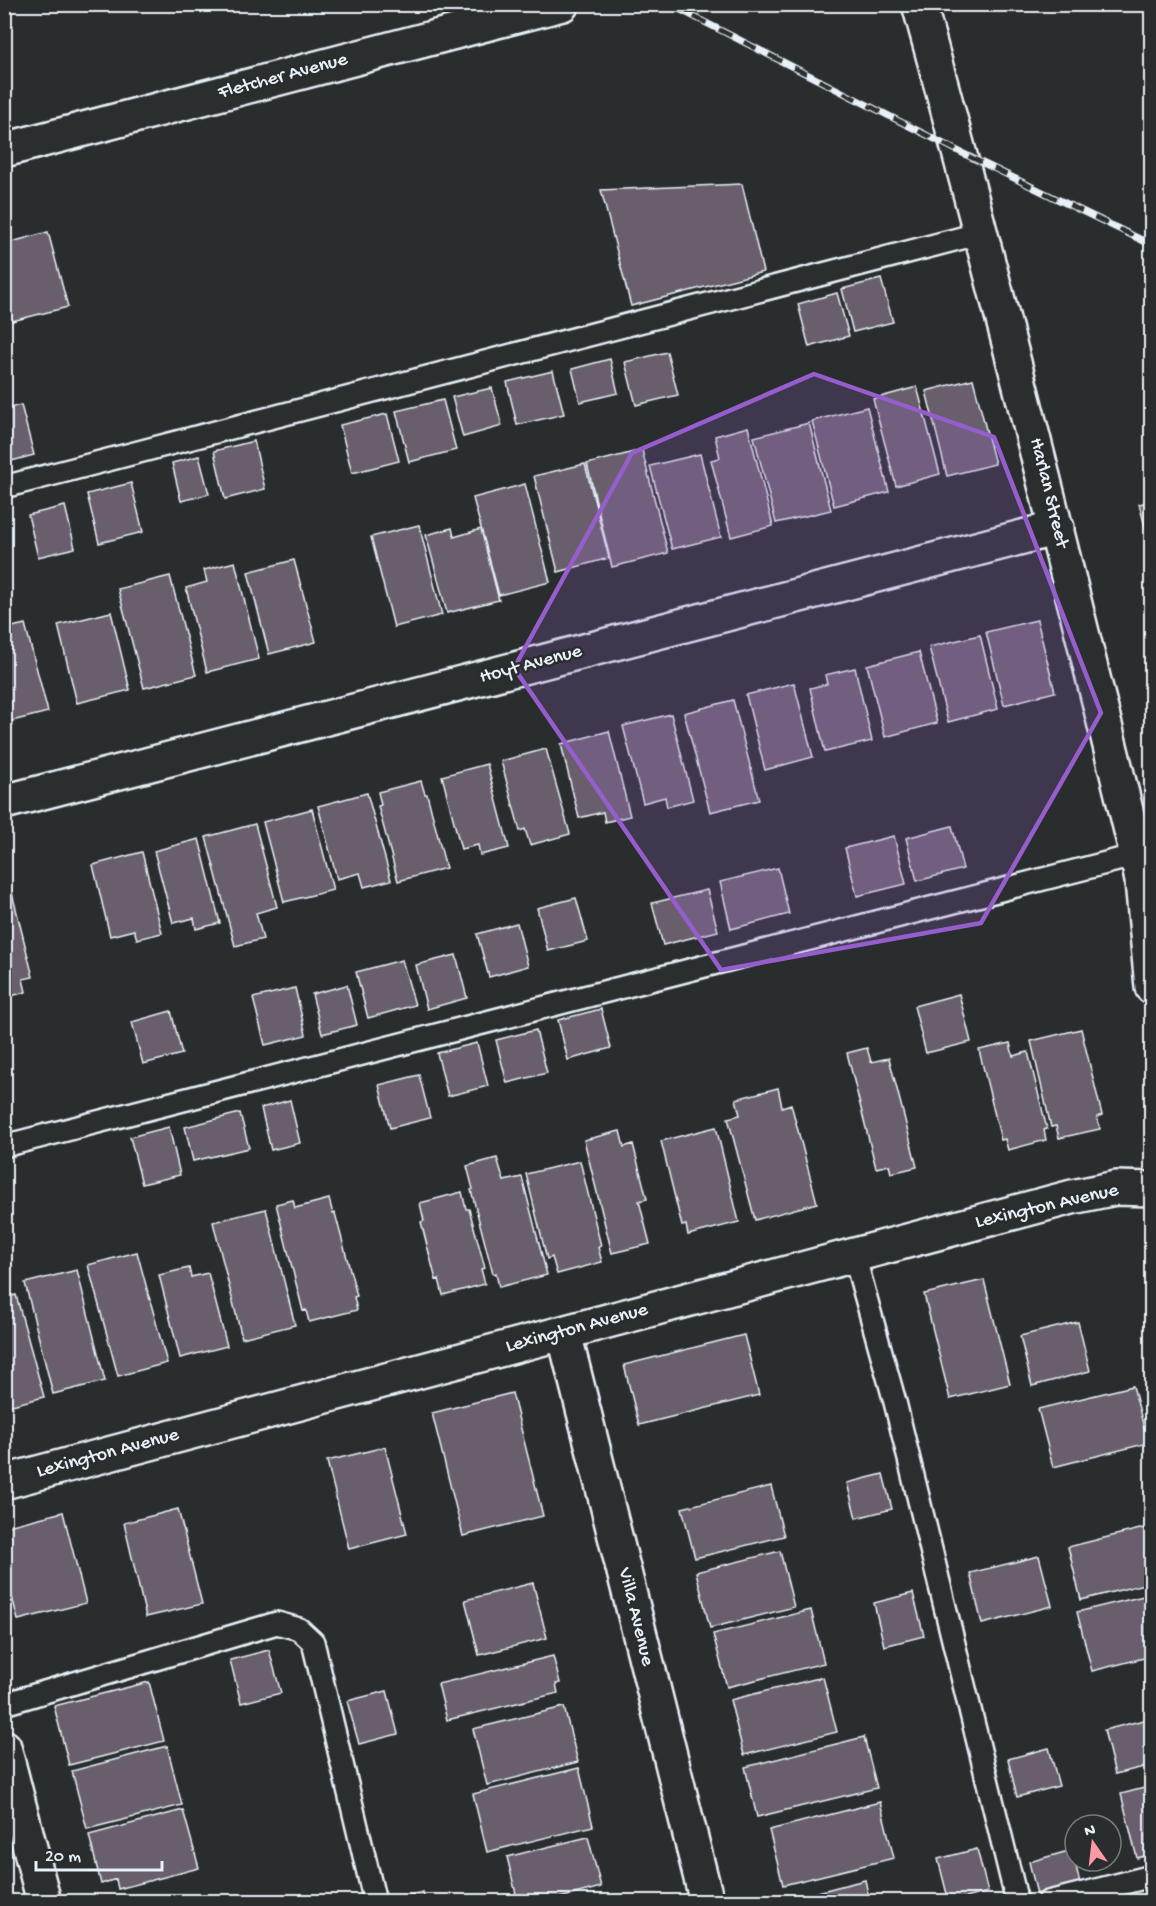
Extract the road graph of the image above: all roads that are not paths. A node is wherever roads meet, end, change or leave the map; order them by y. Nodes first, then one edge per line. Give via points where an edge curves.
1 (562, 4) edge
2 (919, 4) edge
3 (4, 150) edge
4 (981, 233) junction
5 (4, 487) edge
6 (1057, 528) junction
7 (4, 802) edge
8 (1137, 855) junction
9 (1152, 987) edge
10 (4, 1146) edge
11 (1152, 1189) edge
12 (854, 1255) junction
13 (564, 1333) junction
14 (4, 1482) edge
15 (4, 1704) edge
16 (4, 1747) edge
17 (1152, 1876) edge
18 (45, 1902) edge
19 (375, 1902) edge
20 (707, 1902) edge
21 (1017, 1902) edge
22 (1048, 1902) edge

1 - 3 street, Fletcher Avenue
2 - 4 street, Harlan Street
4 - 5 lane
4 - 6 street, Harlan Street
6 - 7 street, Hoyt Avenue
6 - 8 street, Harlan Street
8 - 9 street, Harlan Street
8 - 10 lane
11 - 12 street, Lexington Avenue via 1116,1188 1072,1197
12 - 13 street, Lexington Avenue
12 - 21 lane via 895,1402
13 - 14 street, Lexington Avenue
13 - 20 street, Villa Avenue
15 - 19 lane via 277,1623 299,1629 313,1642
16 - 18 street
17 - 22 lane

